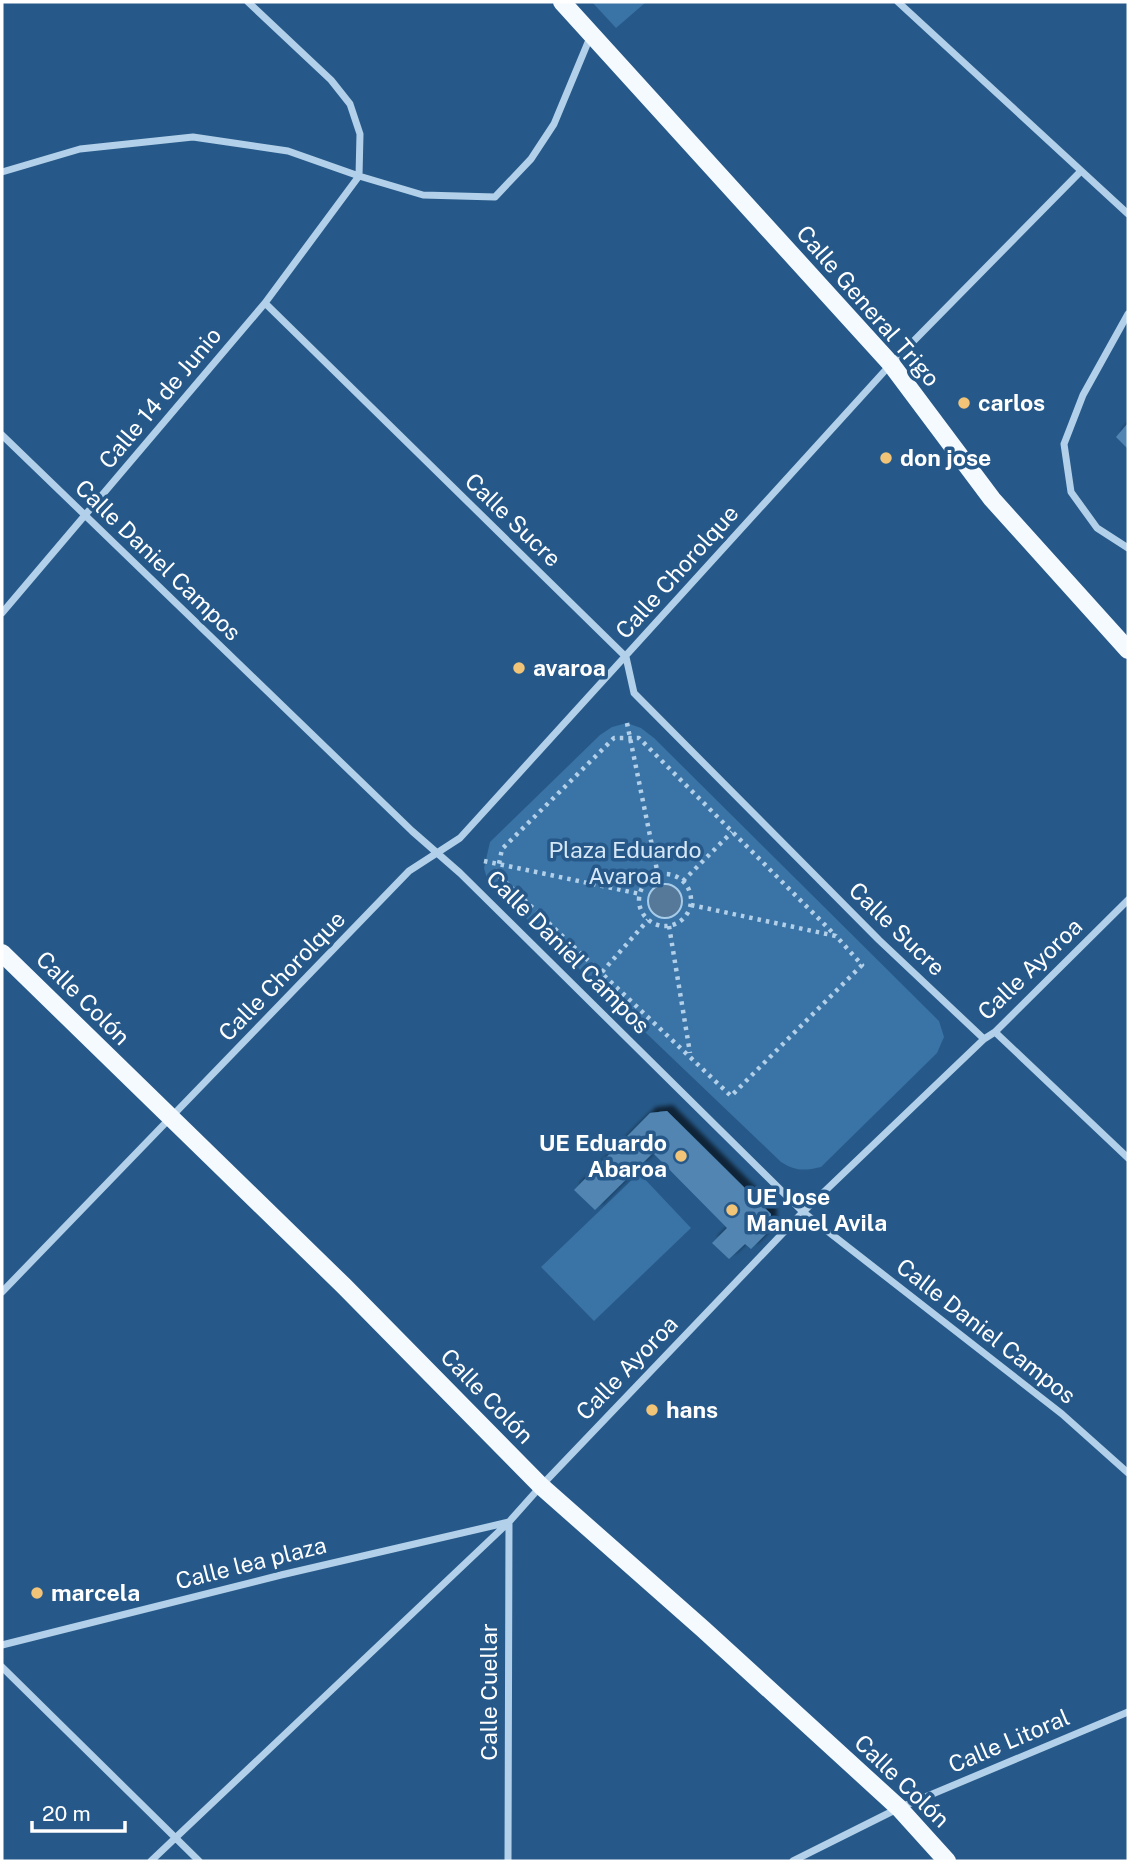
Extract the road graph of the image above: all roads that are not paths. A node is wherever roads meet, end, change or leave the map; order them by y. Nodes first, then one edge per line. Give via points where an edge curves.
1 (248, 2) edge
2 (562, 2) edge
3 (898, 2) edge
4 (592, 34) junction
5 (1080, 171) junction
6 (2, 172) edge
7 (359, 176) junction
8 (1128, 214) edge
9 (265, 303) junction
10 (1128, 314) edge
11 (891, 365) junction
12 (2, 435) edge
13 (84, 517) junction
14 (1128, 548) edge
15 (2, 612) edge
16 (1128, 650) edge
17 (626, 657) junction
18 (436, 853) junction
19 (1128, 900) edge
20 (2, 953) edge
21 (995, 1032) junction
22 (984, 1039) junction
23 (171, 1119) junction
24 (1128, 1158) edge
25 (803, 1212) junction
26 (2, 1292) edge
27 (1128, 1473) edge
28 (541, 1486) junction
29 (509, 1522) junction
30 (2, 1645) edge
31 (2, 1667) edge
32 (1128, 1712) edge
33 (899, 1808) junction
34 (175, 1839) junction
35 (151, 1861) edge
36 (199, 1861) edge
37 (508, 1861) edge
38 (793, 1861) edge
39 (947, 1861) edge

1 - 7 street via 331,80 350,104 360,134
2 - 4 main road, Calle General Trigo
3 - 5 street
4 - 7 street via 554,124 531,159 495,197 423,195
4 - 11 main road, Calle General Trigo
5 - 8 street
5 - 11 street, Calle Chorolque
6 - 7 street via 80,149 193,137 288,151
7 - 9 street
9 - 13 street, Calle 14 de Junio
9 - 17 street, Calle Sucre
10 - 14 street via 1083,395 1064,444 1071,492 1097,528
11 - 16 main road, Calle General Trigo via 992,499
11 - 17 street, Calle Chorolque
12 - 13 street, Calle Daniel Campos
13 - 15 street, Calle 14 de Junio
13 - 18 street, Calle Daniel Campos
17 - 18 street, Calle Chorolque via 460,838
17 - 22 street, Calle Sucre via 634,693
18 - 23 street, Calle Chorolque via 409,871
18 - 25 street, Calle Daniel Campos
19 - 21 street, Calle Ayoroa
20 - 23 main road, Calle Colón
21 - 22 street, Calle Ayoroa
21 - 24 street
22 - 25 street, Calle Ayoroa
23 - 26 street, Calle Chorolque
23 - 28 main road, Calle Colón
25 - 27 street, Calle Daniel Campos via 1062,1414
25 - 28 street, Calle Ayoroa
28 - 29 street, Calle Ayoroa
28 - 33 main road, Calle Colón
29 - 30 street, Calle lea plaza
29 - 34 street, Calle Ayoroa
29 - 37 street, Calle Cuellar
31 - 34 street
32 - 33 street, Calle Litoral
33 - 38 street, Calle Litoral
33 - 39 main road, Calle Colón
34 - 35 street, Calle Ayoroa
34 - 36 street

